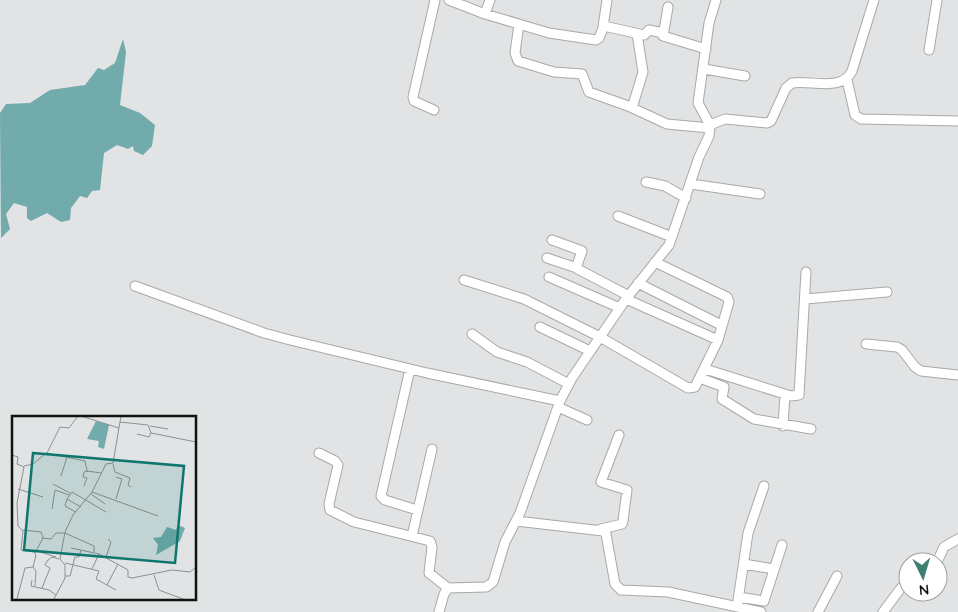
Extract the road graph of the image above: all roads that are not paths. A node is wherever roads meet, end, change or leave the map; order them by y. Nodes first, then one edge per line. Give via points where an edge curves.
1 (435, 0) edge
2 (449, 0) edge
3 (490, 0) edge
4 (607, 0) edge
5 (716, 0) edge
6 (874, 0) edge
7 (937, 0) edge
8 (668, 6) dead end
9 (485, 14) junction
10 (520, 24) junction
11 (603, 26) junction
12 (663, 33) junction
13 (637, 34) junction
14 (706, 50) junction
15 (930, 50) dead end
16 (704, 68) junction
17 (745, 76) dead end
18 (847, 80) junction
19 (632, 108) junction
20 (434, 110) dead end
21 (958, 121) edge
22 (710, 127) junction
23 (646, 182) dead end
24 (691, 184) junction
25 (760, 194) dead end
26 (686, 198) junction
27 (618, 216) dead end
28 (672, 237) junction
29 (552, 240) dead end
30 (548, 258) dead end
31 (655, 262) junction
32 (576, 268) junction
33 (806, 272) dead end
34 (549, 277) dead end
35 (464, 280) dead end
36 (638, 283) junction
37 (135, 286) dead end
38 (887, 292) dead end
39 (628, 297) junction
40 (805, 299) junction
41 (620, 308) junction
42 (720, 325) junction
43 (540, 326) dead end
44 (472, 334) dead end
45 (600, 337) junction
46 (718, 340) junction
47 (866, 344) dead end
48 (590, 351) junction
49 (410, 369) junction
50 (705, 370) junction
51 (958, 375) edge
52 (700, 378) junction
53 (569, 384) junction
54 (785, 394) junction
55 (560, 404) junction
56 (587, 420) dead end
57 (783, 426) junction
58 (811, 430) dead end
59 (619, 436) dead end
60 (432, 449) dead end
61 (318, 453) dead end
62 (764, 486) dead end
63 (417, 510) junction
64 (516, 521) junction
65 (601, 530) junction
66 (412, 536) junction
67 (958, 539) edge
68 (782, 545) dead end
69 (942, 552) edge
70 (744, 564) junction
71 (774, 569) junction
72 (837, 576) dead end
73 (448, 588) junction
74 (898, 592) edge
75 (739, 597) junction
76 (737, 607) junction
77 (439, 612) edge
78 (761, 612) edge
79 (818, 612) edge
80 (883, 612) edge

1 - 20 street via 413,97 414,102
2 - 9 street
3 - 9 street
4 - 11 street
5 - 14 street
6 - 18 street
7 - 15 street
8 - 12 street
9 - 10 street
10 - 11 street via 596,40
10 - 19 street via 516,59 554,72 582,74 587,91
11 - 13 street
12 - 13 street via 649,30 645,35
12 - 14 street via 664,37
13 - 19 street via 643,72
14 - 16 street
16 - 17 street
16 - 22 street via 698,103
18 - 21 street via 855,115 861,119
18 - 22 street via 839,83 792,83 786,88 771,121 725,119
19 - 22 street via 667,124
22 - 24 street
23 - 26 street via 668,187
24 - 25 street
24 - 26 street
26 - 28 street
27 - 28 street
28 - 31 street
29 - 32 street via 582,251
30 - 32 street
31 - 36 street
31 - 42 street via 726,295 729,302
32 - 39 street
33 - 40 street
34 - 41 street
35 - 45 street via 524,299
36 - 39 street
36 - 42 street
37 - 49 street via 264,332
38 - 40 street
39 - 41 street
39 - 46 street
40 - 54 street via 801,392 795,397
41 - 45 street
42 - 46 street
43 - 48 street
44 - 53 street via 497,352 527,362
45 - 48 street
45 - 52 street via 688,388 695,387
46 - 50 street
47 - 51 street via 897,347 921,371
48 - 53 street
49 - 55 street
49 - 63 street via 381,496 384,500
50 - 52 street
50 - 54 street
52 - 57 street via 724,387 722,399 746,415
53 - 55 street
54 - 57 street
55 - 56 street
55 - 64 street
57 - 58 street
59 - 65 street via 601,482 627,490 623,521
60 - 63 street
61 - 66 street via 338,465 330,510 354,522
62 - 70 street via 750,527
63 - 66 street
64 - 65 street
64 - 73 street via 490,586
65 - 76 street via 606,534 615,584 621,590 668,592
66 - 73 street via 431,542 429,573
67 - 69 street
68 - 71 street
70 - 71 street
70 - 75 street
71 - 75 street via 764,601
72 - 79 street
73 - 77 street
74 - 80 street
75 - 76 street
76 - 78 street

